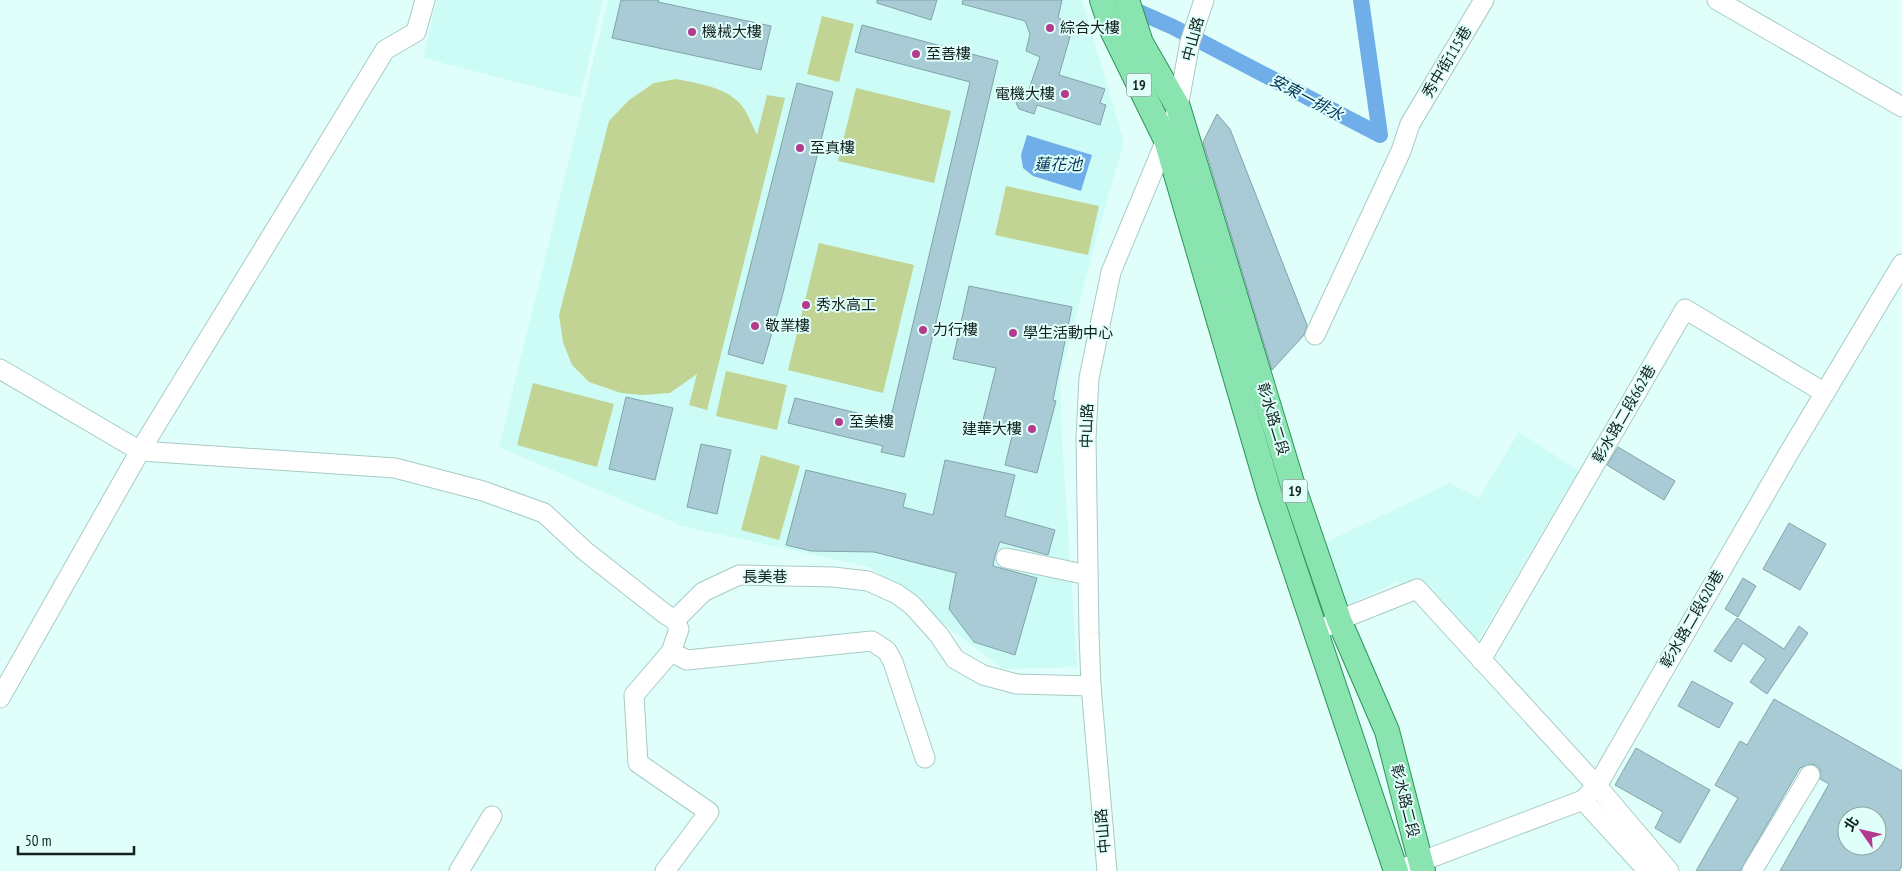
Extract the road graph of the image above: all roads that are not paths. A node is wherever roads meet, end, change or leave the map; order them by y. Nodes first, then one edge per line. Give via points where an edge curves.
1 (425, 0) edge
2 (1102, 0) edge
3 (1127, 0) edge
4 (1484, 0) edge
5 (1717, 0) edge
6 (1204, 2) edge
7 (1178, 107) junction
8 (1902, 107) edge
9 (1166, 140) junction
10 (1902, 264) edge
11 (1315, 335) dead end
12 (0, 369) edge
13 (1825, 393) junction
14 (140, 451) junction
15 (1293, 486) junction
16 (1270, 495) junction
17 (1006, 558) dead end
18 (1088, 575) junction
19 (675, 620) junction
20 (1340, 620) junction
21 (1316, 632) junction
22 (671, 652) junction
23 (1481, 660) junction
24 (1091, 686) junction
25 (0, 698) edge
26 (925, 758) dead end
27 (1810, 775) dead end
28 (1597, 786) junction
29 (1583, 800) junction
30 (492, 816) dead end
31 (1421, 866) edge
32 (459, 871) edge
33 (665, 871) edge
34 (1107, 871) edge
35 (1396, 871) edge
36 (1648, 871) edge
37 (1669, 871) edge
38 (1752, 871) edge

1 - 14 street via 416,32 385,50
2 - 9 main road, 19 via 1112,30
3 - 7 main road, 19 via 1141,43
4 - 11 street, 秀中街115巷 via 1410,124
5 - 8 street
6 - 7 street, 中山路 via 1190,42
7 - 9 street, 中山路
7 - 15 main road, 彰水路二段 / 19
9 - 16 main road, 彰水路二段 / 19
9 - 18 street, 中山路 via 1111,272 1089,378 1086,438
10 - 13 street, 彰水路二段620巷
12 - 14 street
13 - 23 street, 彰水路二段662巷 via 1684,309
13 - 28 street, 彰水路二段620巷
14 - 19 street via 395,468 482,491 544,513 585,551
14 - 25 street
15 - 16 main road
15 - 20 main road, 彰水路二段 / 19
16 - 21 main road, 彰水路二段 / 19
17 - 18 street
18 - 24 street, 中山路
19 - 22 street via 679,629
19 - 24 street, 長美巷 via 704,592 739,575 868,581 912,605 956,658 983,675 1017,684
20 - 21 street
20 - 23 street via 1417,589
20 - 31 main road, 彰水路二段 / 19 via 1387,730
21 - 35 main road, 彰水路二段 / 19
22 - 26 street via 687,660 872,641 887,651 893,662
22 - 33 street via 634,695 638,763 709,812
23 - 28 street
24 - 34 street, 中山路
27 - 38 street
28 - 29 street, 彰水路二段620巷
28 - 37 street
29 - 31 street, 彰水路二段620巷
29 - 36 street
30 - 32 street
31 - 35 street, 彰水路二段620巷

